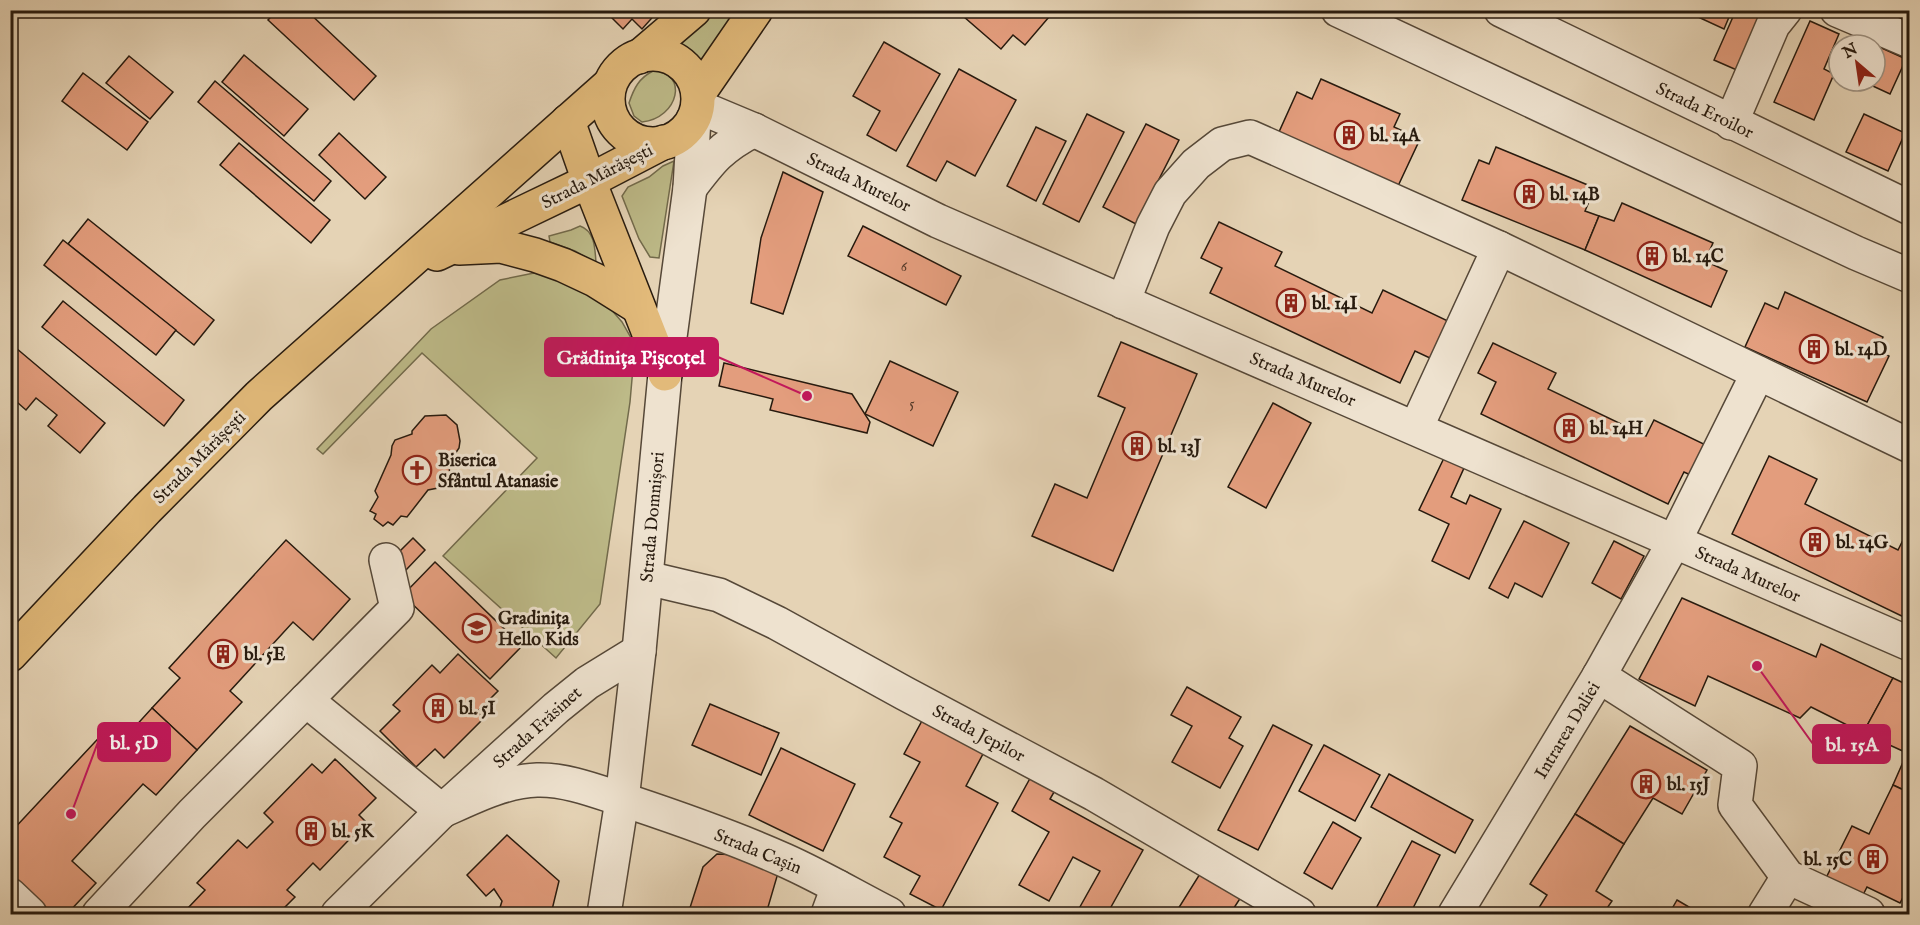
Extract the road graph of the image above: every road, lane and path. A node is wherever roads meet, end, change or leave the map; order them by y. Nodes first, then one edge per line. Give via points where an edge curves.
1 (694, 10) edge
2 (756, 10) edge
3 (1338, 10) edge
4 (1501, 10) edge
5 (1785, 10) edge
6 (1838, 10) edge
7 (1910, 41) edge
8 (639, 57) junction
9 (610, 84) junction
10 (698, 106) junction
11 (568, 121) junction
12 (1731, 123) junction
13 (754, 130) junction
14 (664, 142) junction
15 (589, 181) junction
16 (690, 188) junction
17 (1910, 208) edge
18 (448, 248) junction
19 (1499, 248) junction
20 (400, 272) junction
21 (1910, 276) edge
22 (1123, 302) junction
23 (638, 307) junction
24 (1758, 373) junction
25 (665, 374) junction
26 (1416, 428) junction
27 (1910, 446) edge
28 (1674, 542) junction
29 (386, 560) dead end
30 (647, 578) junction
31 (1910, 644) edge
32 (639, 651) junction
33 (10, 655) edge
34 (1599, 676) junction
35 (306, 700) junction
36 (622, 800) junction
37 (442, 811) junction
38 (1788, 877) junction
39 (10, 895) edge
40 (833, 901) edge
41 (30, 915) edge
42 (99, 915) edge
43 (338, 915) edge
44 (604, 915) edge
45 (889, 915) edge
46 (1299, 915) edge
47 (1455, 915) edge
48 (1765, 915) edge
49 (1868, 915) edge

1 - 8 main road
2 - 10 main road
3 - 21 street
4 - 12 street, Strada Eroilor
5 - 12 street via 1773,25
6 - 7 street
8 - 9 main road via 622,68
8 - 10 main road via 666,56 678,61 696,80
9 - 11 main road, Strada Mărășești
9 - 14 main road via 610,113 619,130 635,141
10 - 13 street, Strada Murelor
10 - 14 main road via 676,136
10 - 16 street, Strada Domnișori
11 - 15 main road
11 - 20 main road, Strada Mărășești
12 - 17 street, Strada Eroilor
13 - 16 street via 714,156
13 - 22 street, Strada Murelor via 938,221
14 - 15 main road, Strada Mărășești
15 - 18 main road, Strada Mărășești
15 - 23 main road
16 - 25 street, Strada Domnișori
18 - 20 main road, Strada Mărășești
18 - 23 main road via 501,246 535,255 595,280
19 - 22 street via 1250,137 1222,144 1196,164 1170,193
19 - 24 street
19 - 26 street
20 - 33 main road, Strada Mărășești via 209,445
22 - 26 street, Strada Murelor
23 - 25 main road
24 - 27 street
24 - 28 street, Intrarea Daliei
25 - 30 street, Strada Domnișori
26 - 28 street, Strada Murelor
28 - 31 street, Strada Murelor
28 - 34 street, Intrarea Daliei
29 - 35 street via 397,608
30 - 32 street, Strada Domnișori
30 - 46 street, Strada Jepilor via 719,595 777,623 1094,794
32 - 36 street, Strada Domnișori
32 - 37 street, Strada Frăsinet via 587,682
34 - 38 street via 1740,766 1735,805
34 - 47 street, Intrarea Daliei
35 - 37 street
35 - 42 street via 192,814
36 - 37 street, Strada Frăsinet via 571,784 537,780 489,790
36 - 40 street, Strada Cașin via 781,858
36 - 44 street, Strada Domnișori
37 - 43 street, Strada Frăsinet
38 - 48 street
38 - 49 street
39 - 41 street
40 - 45 street, Strada Cașin

